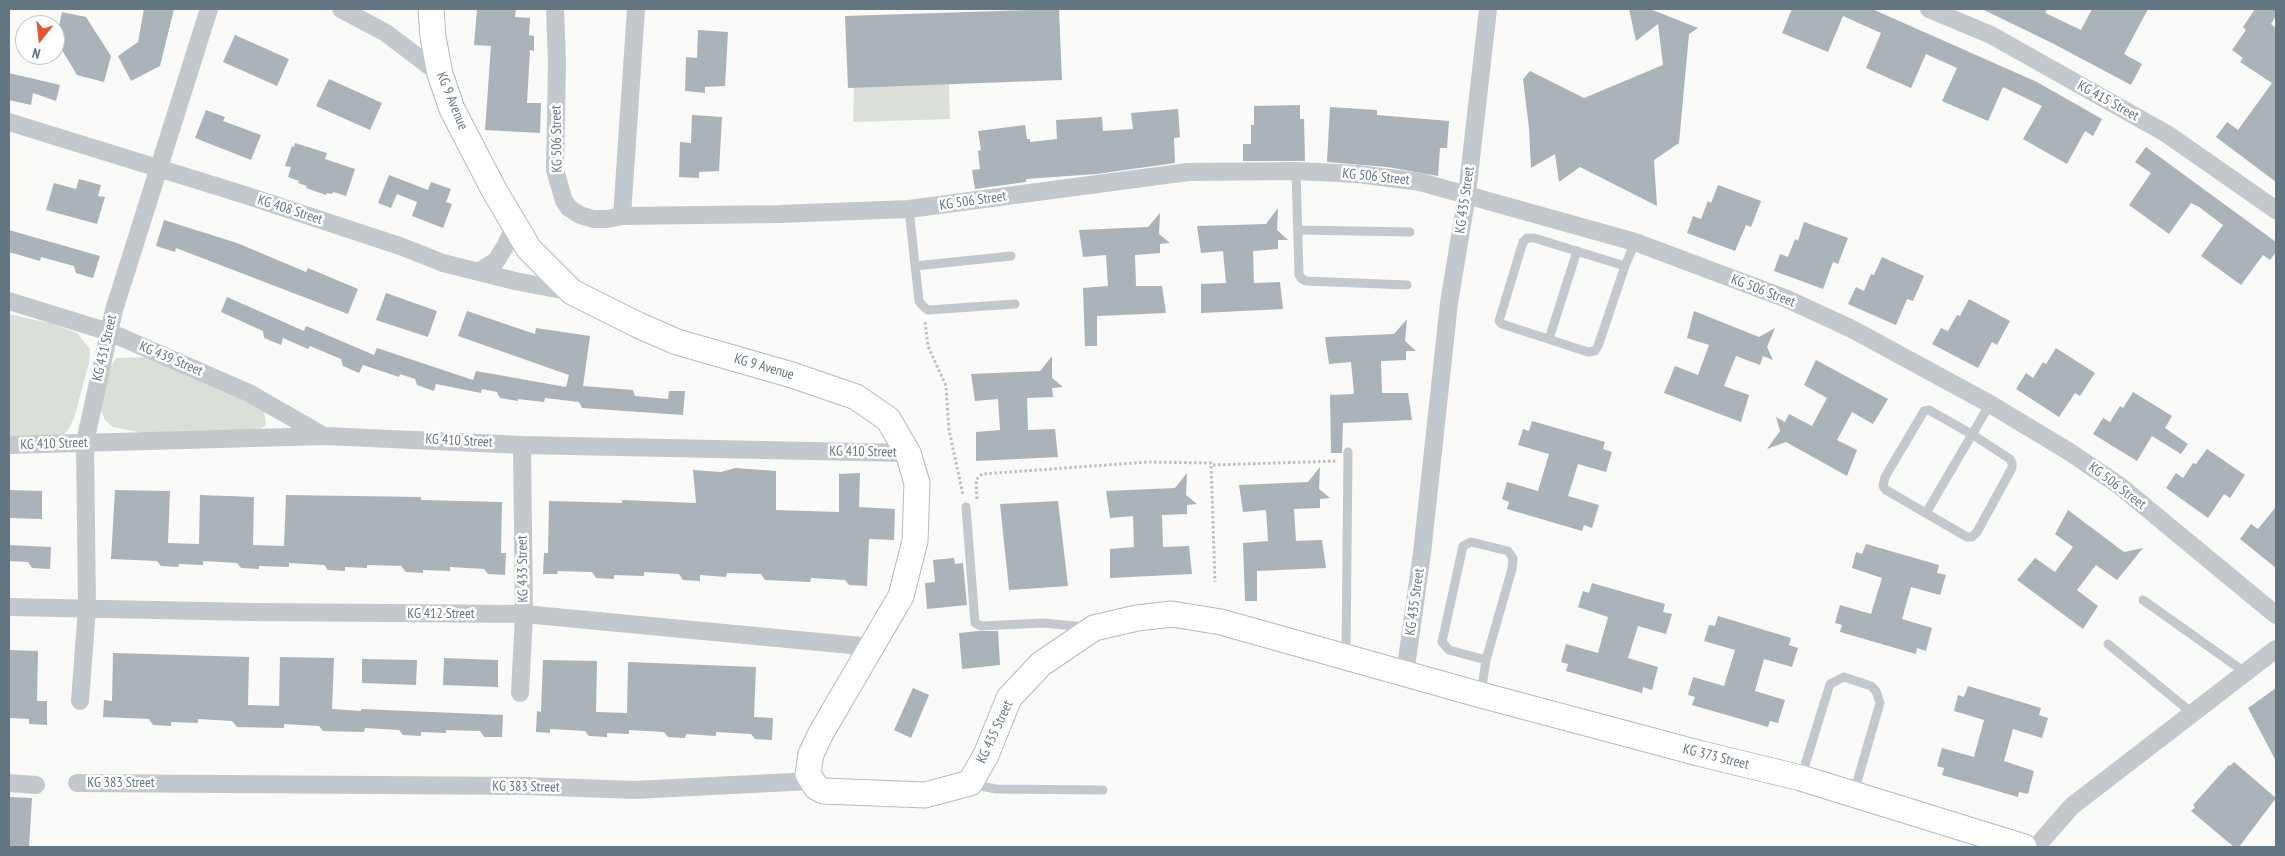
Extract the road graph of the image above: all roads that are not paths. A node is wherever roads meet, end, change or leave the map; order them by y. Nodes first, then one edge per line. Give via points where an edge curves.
1 (208, 9) edge
2 (342, 9) edge
3 (431, 9) edge
4 (555, 9) edge
5 (636, 9) edge
6 (1488, 9) edge
7 (1930, 9) edge
8 (440, 74) junction
9 (9, 122) edge
10 (159, 170) junction
11 (1296, 171) junction
12 (1467, 194) junction
13 (909, 209) junction
14 (2276, 210) edge
15 (622, 216) junction
16 (511, 218) junction
17 (1298, 230) junction
18 (1410, 232) dead end
19 (1635, 242) junction
20 (1577, 252) junction
21 (1011, 256) dead end
22 (915, 266) junction
23 (1624, 266) junction
24 (480, 271) junction
25 (1408, 285) dead end
26 (572, 292) junction
27 (9, 300) edge
28 (1015, 304) dead end
29 (109, 332) junction
30 (1549, 339) junction
31 (1990, 404) junction
32 (1973, 435) junction
33 (325, 436) junction
34 (85, 442) junction
35 (9, 445) edge
36 (522, 445) junction
37 (908, 453) junction
38 (1348, 457) road end
39 (966, 504) road end
40 (1926, 513) junction
41 (2143, 600) dead end
42 (9, 606) edge
43 (86, 608) junction
44 (524, 614) junction
45 (2276, 615) edge
46 (1094, 628) junction
47 (2108, 644) dead end
48 (872, 647) junction
49 (2276, 649) edge
50 (1346, 657) junction
51 (1486, 660) junction
52 (2246, 673) junction
53 (1405, 674) junction
54 (520, 693) dead end
55 (1481, 695) junction
56 (80, 701) dead end
57 (2192, 713) junction
58 (1801, 778) junction
59 (811, 781) junction
60 (9, 783) edge
61 (77, 783) dead end
62 (970, 783) junction
63 (36, 785) dead end
64 (1103, 790) dead end
65 (1853, 795) junction
66 (2024, 847) edge
67 (2036, 847) edge

1 - 10 street, KG 431 Street
2 - 8 street via 386,33
3 - 8 main road, KG 9 Avenue
4 - 15 street, KG 506 Street via 555,170 564,201 569,208 593,219
5 - 15 street
6 - 12 street, KG 435 Street
7 - 14 street, KG 415 Street via 1991,35 2167,134
8 - 16 main road, KG 9 Avenue via 452,109
9 - 10 street, KG 408 Street
10 - 24 street, KG 408 Street via 345,228 443,263
10 - 29 street, KG 431 Street
11 - 12 street, KG 506 Street via 1420,182
11 - 13 street, KG 506 Street via 1188,172
11 - 17 lane
12 - 19 street, KG 506 Street
12 - 53 street, KG 435 Street via 1450,303
13 - 15 street, KG 506 Street
13 - 22 lane
16 - 24 street via 512,231 506,245 496,261
16 - 26 main road, KG 9 Avenue via 529,249
17 - 18 lane
17 - 25 lane via 1299,275 1302,279
19 - 23 lane
19 - 31 street, KG 506 Street via 1787,299 1852,329
20 - 23 lane
20 - 30 lane
20 - 30 lane via 1534,238 1523,242 1499,320 1502,324
21 - 22 lane
22 - 28 lane via 919,301 928,310
23 - 30 lane via 1595,351 1588,352
24 - 26 street, KG 408 Street
26 - 37 main road, KG 9 Avenue via 676,342 856,397 888,419
27 - 29 street, KG 439 Street
29 - 33 street, KG 439 Street via 249,393
29 - 34 street, KG 431 Street
31 - 32 lane
31 - 45 street, KG 506 Street via 2120,486
32 - 40 lane
32 - 40 lane via 2012,462 2012,468 1977,532 1967,537
32 - 40 lane via 1935,412 1924,411 1883,486
33 - 34 street, KG 410 Street
33 - 36 street, KG 410 Street
34 - 35 street, KG 410 Street
34 - 43 street, KG 431 Street
36 - 37 street, KG 410 Street
36 - 44 street, KG 433 Street
37 - 48 main road, KG 9 Avenue via 917,483 915,540 901,596
38 - 50 lane
39 - 46 lane via 975,623 981,626 1043,623
41 - 52 lane
42 - 43 street, KG 412 Street
43 - 44 street, KG 412 Street
43 - 56 street, KG 431 Street
44 - 48 street, KG 412 Street
44 - 54 street, KG 433 Street
46 - 50 main road, KG 435 Street via 1172,614 1221,622
46 - 62 main road, KG 435 Street via 1041,664 1009,698 986,755
47 - 57 lane
48 - 59 main road, KG 9 Avenue via 815,747 808,768
49 - 52 street
50 - 53 main road, KG 435 Street
51 - 51 lane via 1449,650 1442,642 1463,546 1471,542 1508,551 1513,558
51 - 55 lane
52 - 57 street
53 - 55 main road, KG 373 Street
55 - 58 main road, KG 373 Street
57 - 67 street via 2072,806
58 - 65 main road, KG 373 Street
58 - 65 lane via 1830,684 1844,677 1871,686 1880,703
59 - 61 street, KG 383 Street via 635,790
59 - 62 main road, KG 383 Street via 823,791 925,795
60 - 63 street
62 - 64 lane via 996,790
65 - 66 main road, KG 373 Street

